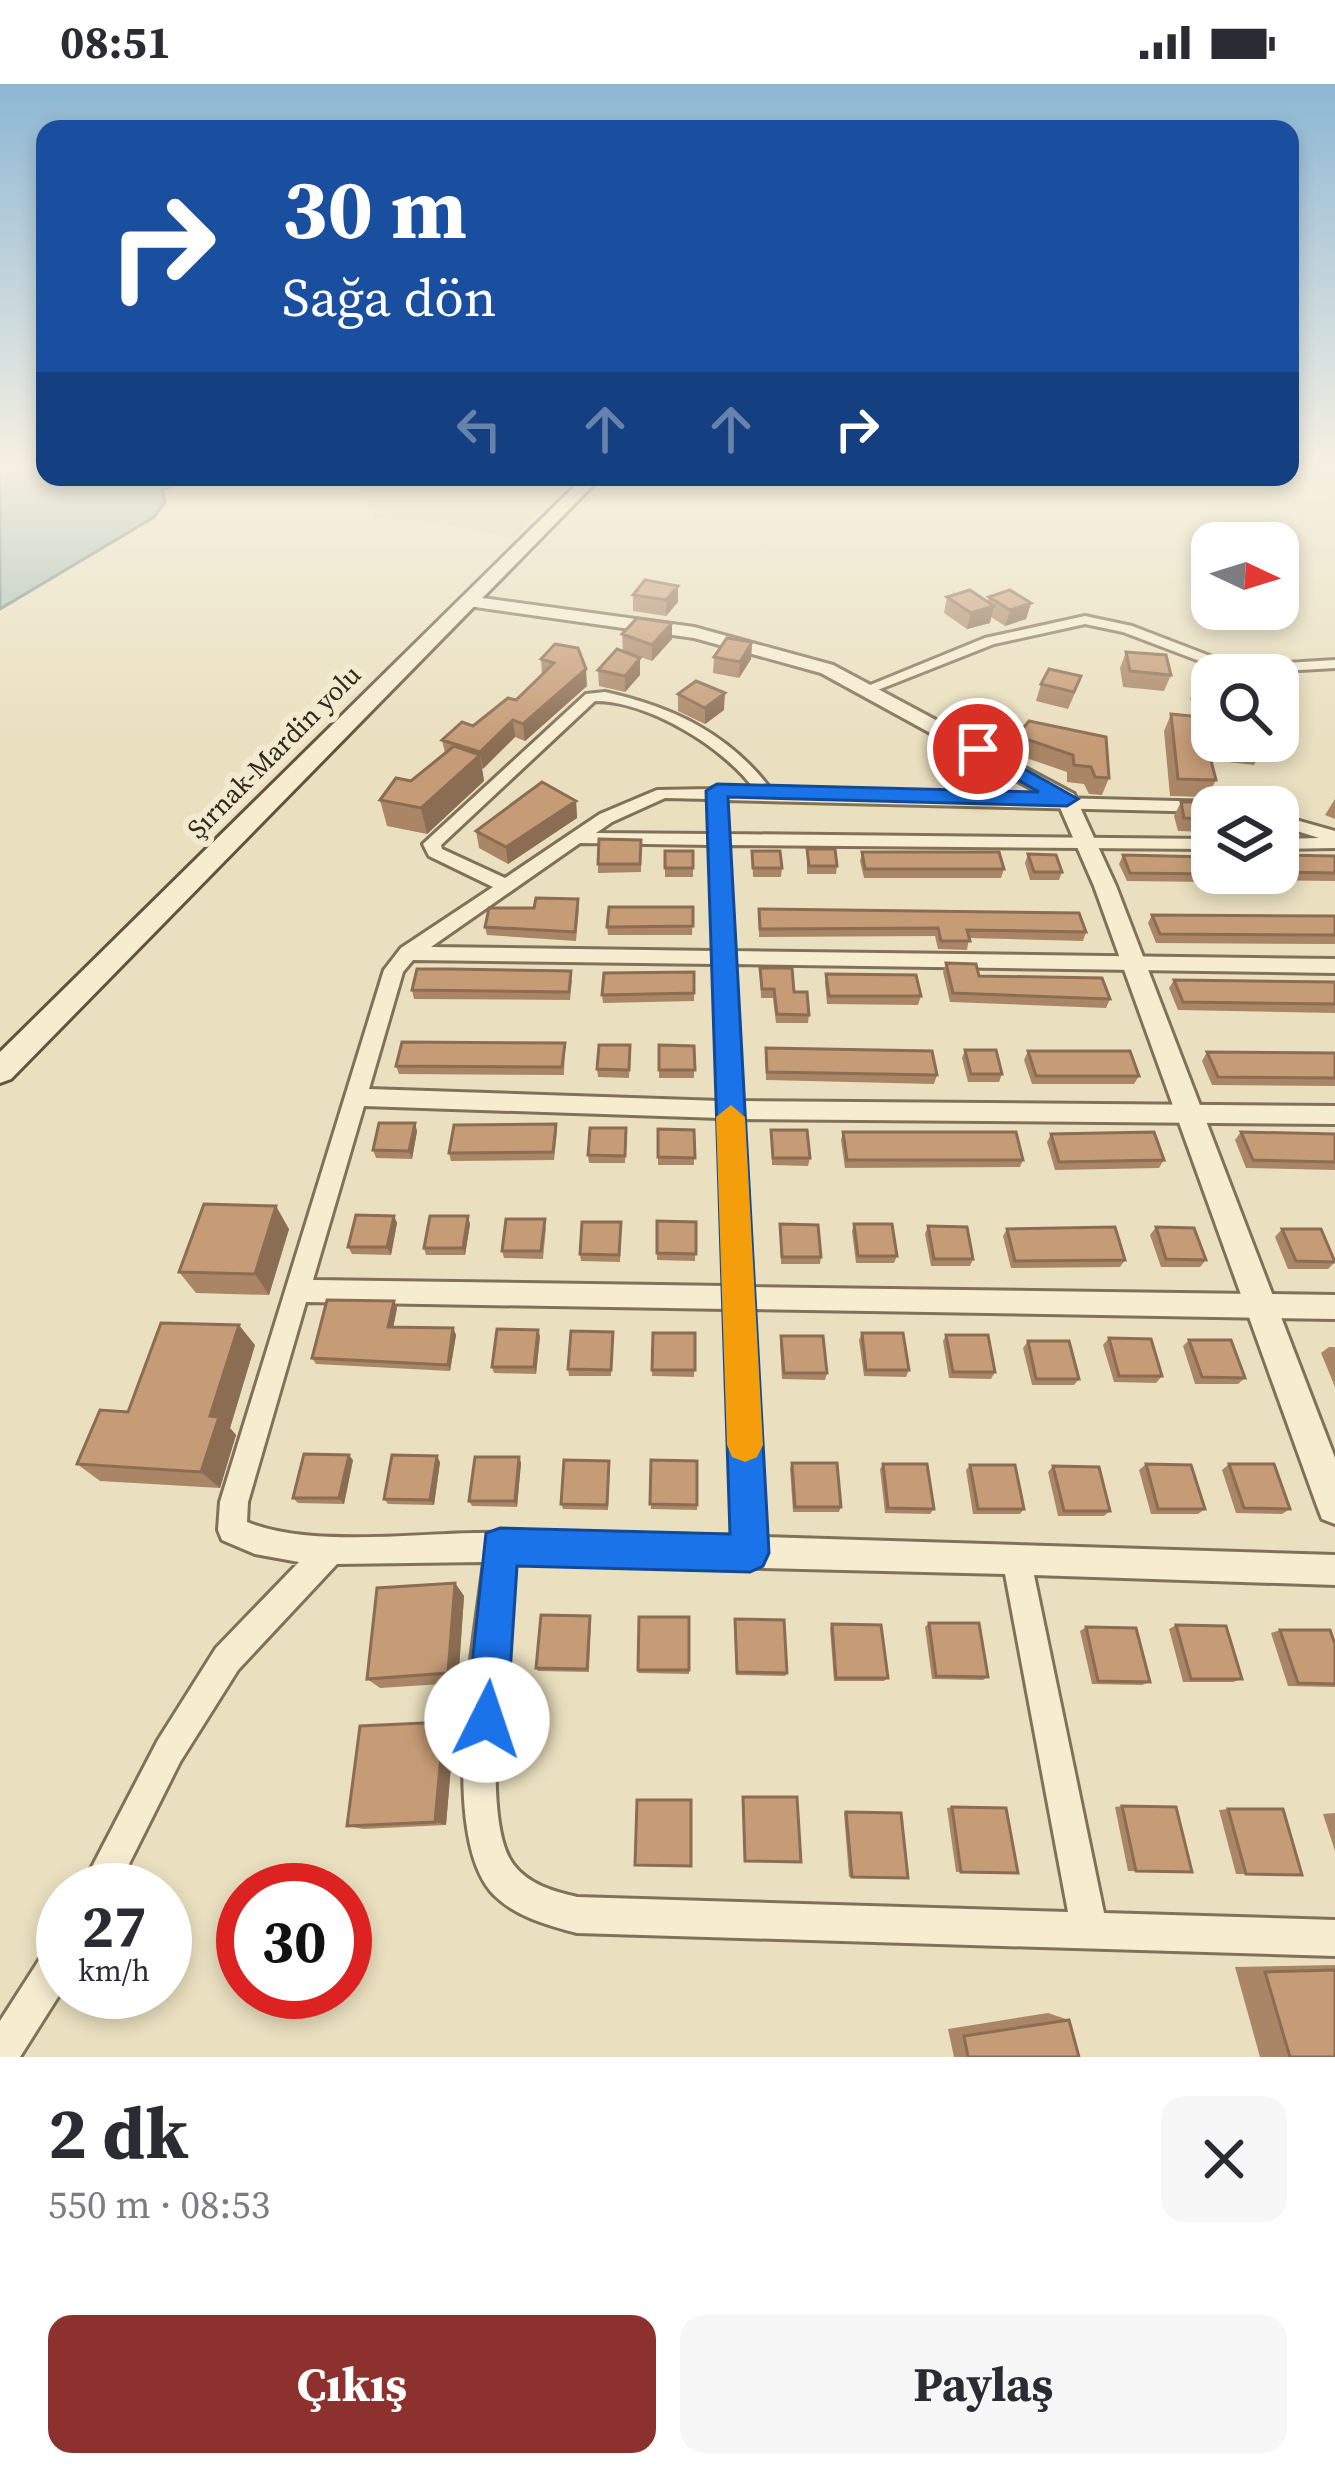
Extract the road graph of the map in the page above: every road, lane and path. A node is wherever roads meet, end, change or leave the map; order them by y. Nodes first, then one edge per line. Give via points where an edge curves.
1 (509, 559) edge
2 (467, 601) junction
3 (1335, 664) edge
4 (865, 690) junction
5 (717, 791) junction
6 (765, 792) junction
7 (1067, 799) junction
8 (1191, 806) edge
9 (1299, 827) edge
10 (577, 838) junction
11 (1335, 840) edge
12 (719, 842) junction
13 (1299, 843) edge
14 (1191, 844) edge
15 (1087, 845) junction
16 (507, 886) junction
17 (407, 952) junction
18 (723, 954) junction
19 (1133, 964) junction
20 (1335, 966) edge
21 (0, 1071) edge
22 (357, 1097) junction
23 (730, 1109) junction
24 (1186, 1112) junction
25 (1335, 1114) edge
26 (298, 1292) junction
27 (738, 1300) junction
28 (1256, 1306) junction
29 (1335, 1307) edge
30 (1335, 1506) edge
31 (500, 1546) junction
32 (332, 1548) junction
33 (750, 1553) junction
34 (1017, 1561) junction
35 (1335, 1570) edge
36 (111, 1863) edge
37 (1090, 1933) junction
38 (1335, 1938) edge
39 (36, 1998) edge
40 (0, 2055) edge

1 - 2 main road, Şırnak-Mardin yolu
2 - 4 street via 709,635 790,655
2 - 21 main road, Şırnak-Mardin yolu
3 - 4 street via 1234,670 1085,620 990,641
4 - 7 street
5 - 6 street
5 - 10 street via 663,793
5 - 12 street
6 - 7 street
6 - 16 street via 739,758 699,734 610,695 592,697 432,844
7 - 8 street
7 - 15 street
9 - 11 street
10 - 12 street
10 - 16 street
11 - 13 street
12 - 15 street
12 - 18 street
14 - 15 street
15 - 19 street
16 - 17 street
17 - 18 street
17 - 22 street via 394,970
18 - 19 street
18 - 23 street
19 - 20 street
19 - 24 street
22 - 23 street
22 - 26 street
23 - 24 street
23 - 27 street
24 - 25 street
24 - 28 street
26 - 27 street
26 - 32 street via 232,1530 248,1540
27 - 28 street
27 - 33 street
28 - 29 street
28 - 30 street
31 - 32 street
31 - 33 street
31 - 37 street via 480,1807 494,1864 526,1902 577,1916
32 - 36 street via 227,1659
33 - 34 street
34 - 35 street
34 - 37 street
37 - 38 street
39 - 40 street

